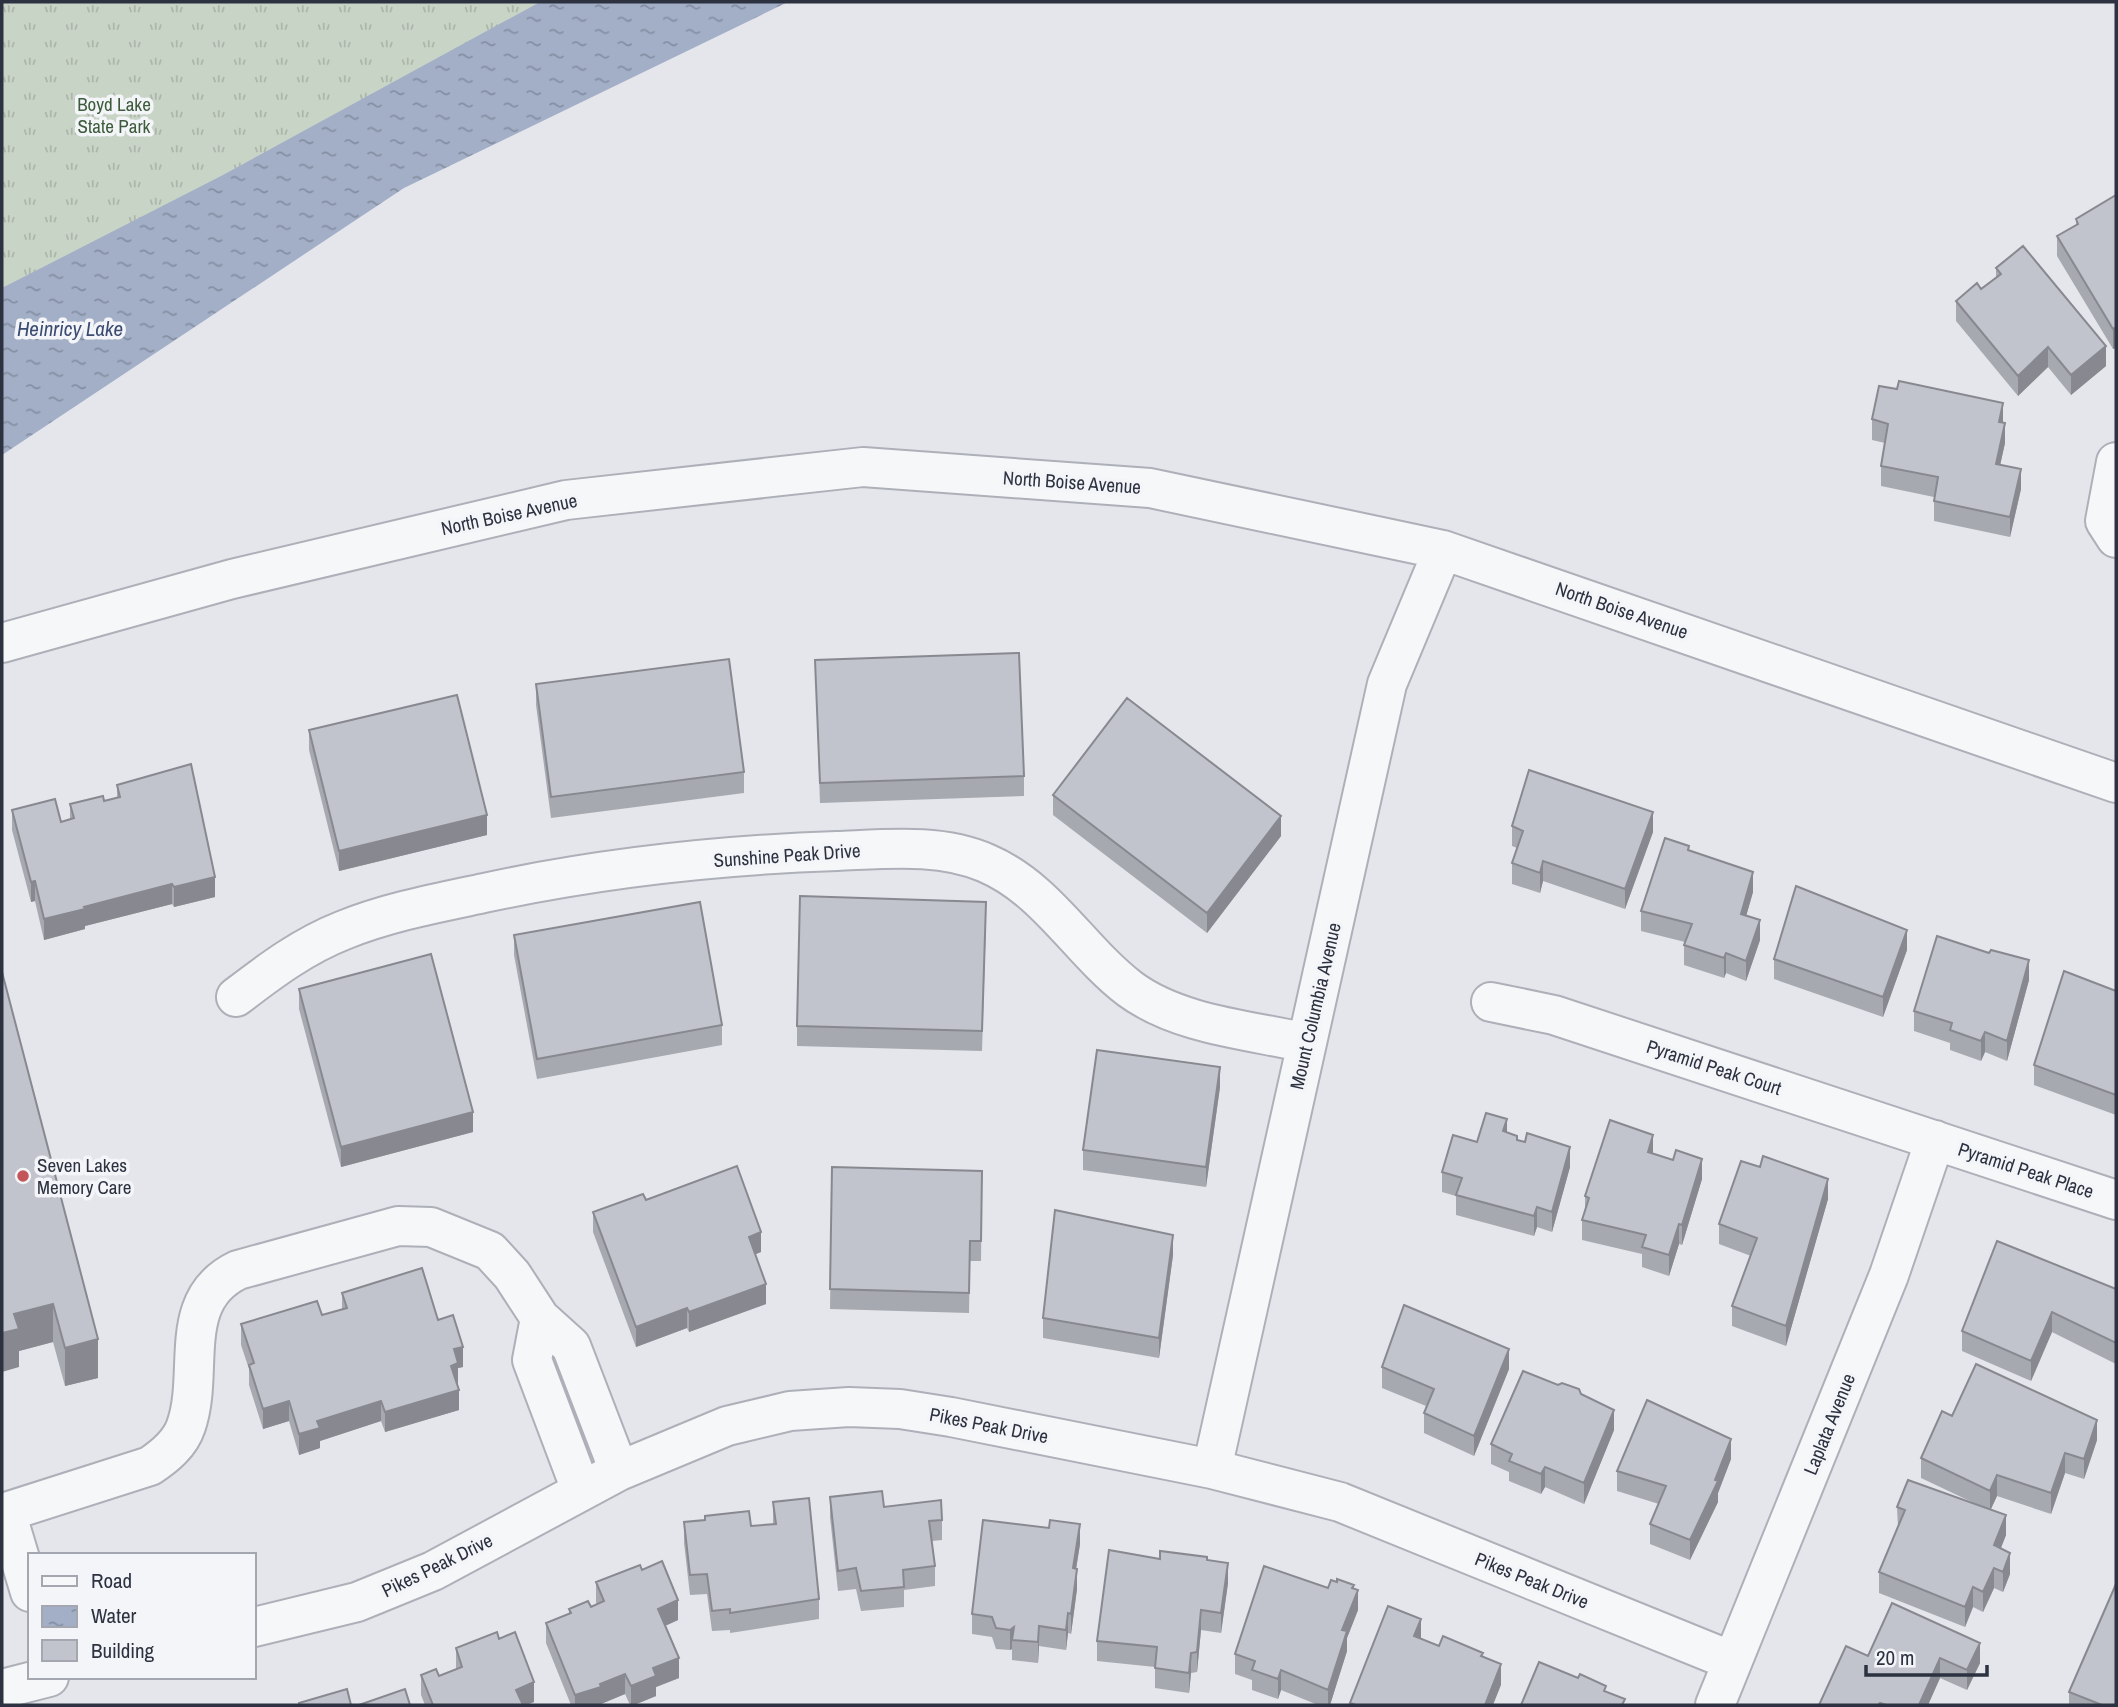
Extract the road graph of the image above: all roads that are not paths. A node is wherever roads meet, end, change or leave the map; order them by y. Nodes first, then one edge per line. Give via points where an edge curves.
1 (2116, 462) edge
2 (2116, 538) edge
3 (1443, 550) junction
4 (2, 643) edge
5 (2116, 783) edge
6 (236, 998) dead end
7 (1490, 1002) dead end
8 (1307, 1043) junction
9 (1935, 1140) junction
10 (2116, 1200) edge
11 (540, 1318) junction
12 (1212, 1469) junction
13 (619, 1471) junction
14 (581, 1490) junction
15 (4, 1512) edge
16 (28, 1586) edge
17 (256, 1627) edge
18 (1732, 1661) junction
19 (41, 1679) edge
20 (55, 1679) edge
21 (2, 1689) edge
22 (63, 1705) edge
23 (1715, 1705) edge

1 - 2 street via 2105,521
3 - 4 street, North Boise Avenue via 1150,488 863,467 566,500 232,579
3 - 5 street, North Boise Avenue
3 - 8 street, Mount Columbia Avenue via 1387,684
6 - 8 street, Sunshine Peak Drive via 317,941 422,906 555,878 777,853 952,851 987,863 1019,882 1129,988 1153,1003 1186,1016
7 - 9 street, Pyramid Peak Court via 1554,1015
8 - 12 street, Mount Columbia Avenue
9 - 10 street, Pyramid Peak Place
9 - 18 street, Laplata Avenue via 1889,1275
11 - 13 street via 572,1346
11 - 14 street via 532,1360
11 - 15 street via 490,1251 431,1227 375,1230 238,1270 221,1278 208,1292 199,1313 190,1409 185,1429 169,1453 150,1466
12 - 13 street, Pikes Peak Drive via 951,1416 849,1406 790,1411 727,1426
12 - 18 street, Pikes Peak Drive via 1340,1502
13 - 14 street, Pikes Peak Drive
14 - 17 street, Pikes Peak Drive via 433,1571 357,1602
15 - 16 street
18 - 23 street, Laplata Avenue
19 - 21 street
20 - 22 street

